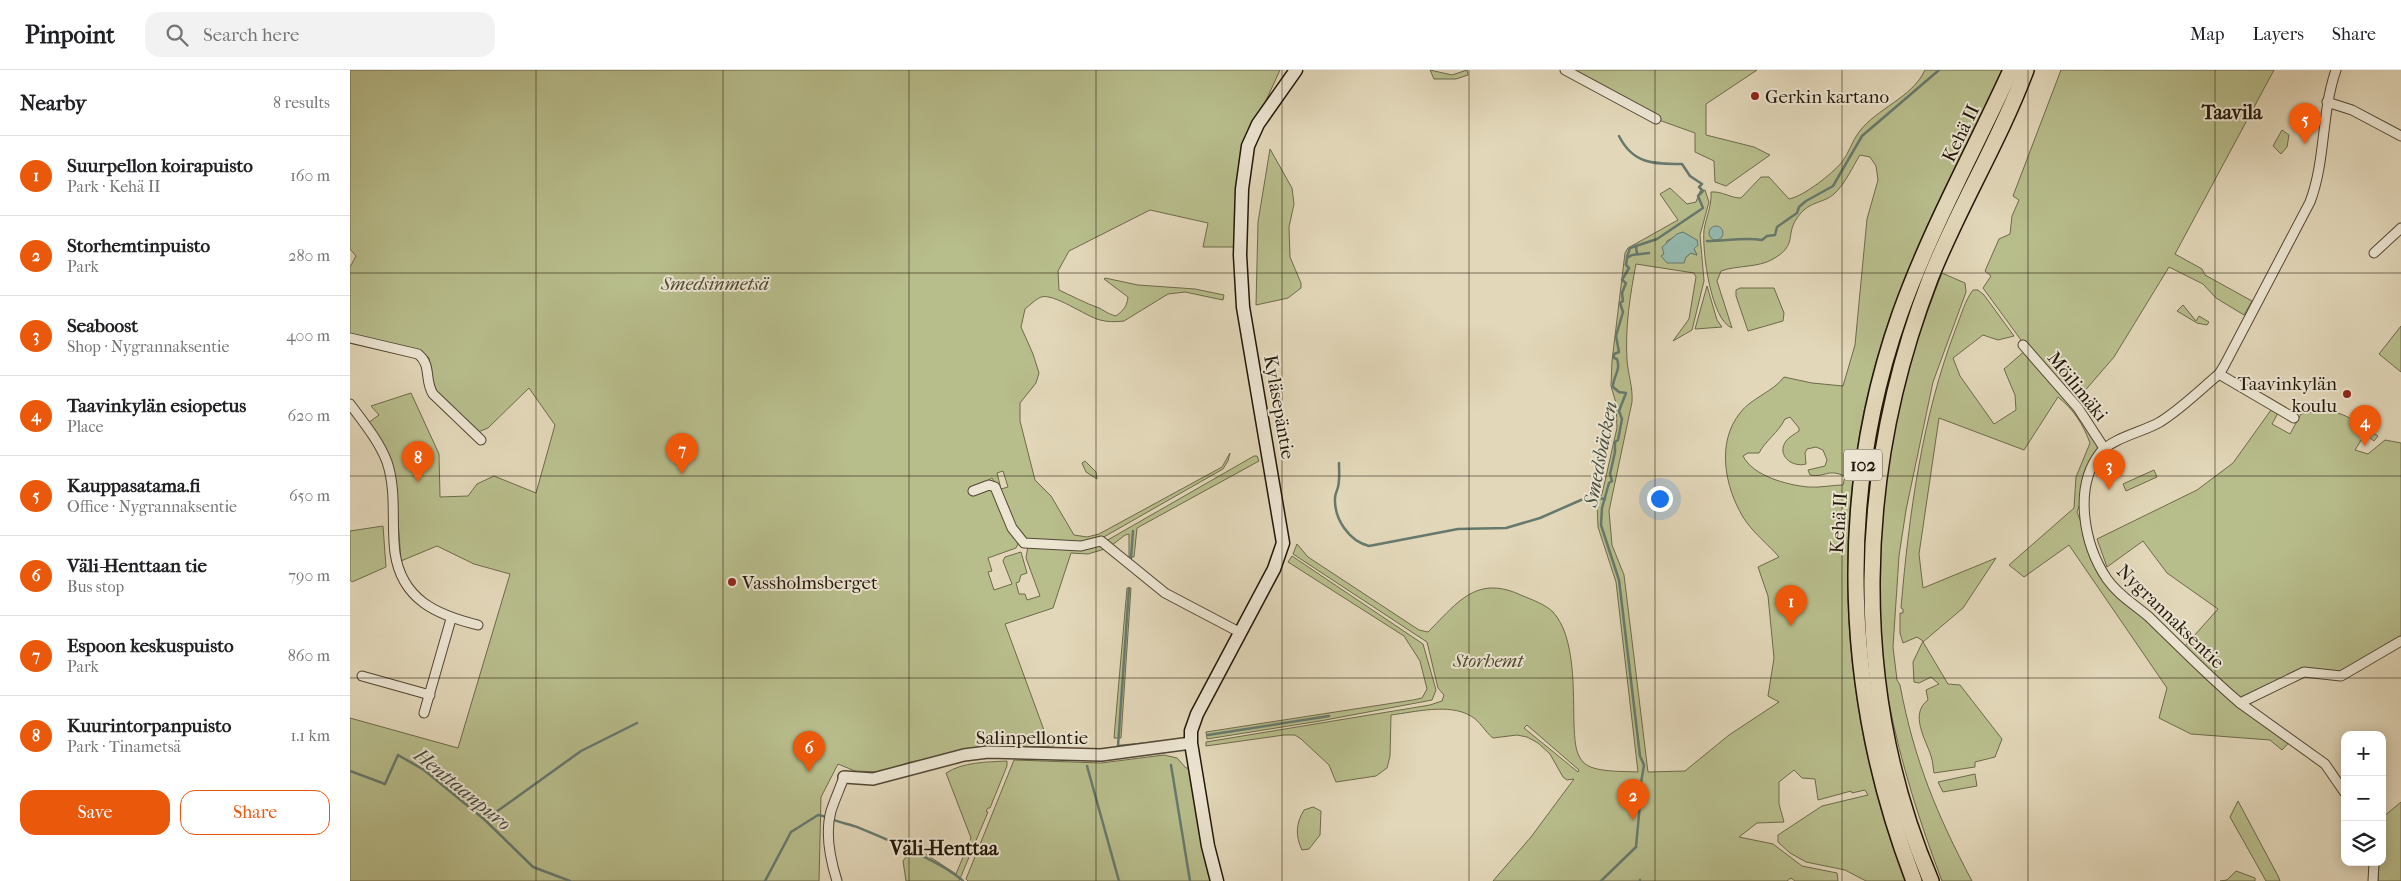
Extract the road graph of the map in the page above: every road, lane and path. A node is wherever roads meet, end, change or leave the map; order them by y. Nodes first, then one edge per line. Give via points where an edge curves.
1 (1296, 70) edge
2 (1564, 70) edge
3 (2012, 70) edge
4 (2026, 70) edge
5 (2031, 70) edge
6 (2336, 70) edge
7 (2327, 102) junction
8 (2013, 103) junction
9 (1656, 119) dead end
10 (2401, 136) edge
11 (2401, 228) edge
12 (2374, 253) dead end
13 (350, 338) edge
14 (2024, 345) dead end
15 (2219, 374) junction
16 (350, 404) edge
17 (2294, 418) dead end
18 (481, 440) dead end
19 (2104, 448) junction
20 (973, 491) dead end
21 (452, 619) junction
22 (478, 625) dead end
23 (1241, 633) junction
24 (2401, 641) edge
25 (362, 676) dead end
26 (430, 695) junction
27 (2240, 703) junction
28 (424, 713) dead end
29 (1191, 743) junction
30 (844, 777) joint
31 (2341, 787) edge
32 (2374, 866) edge
33 (837, 881) edge
34 (1217, 881) edge
35 (1914, 881) edge
36 (1931, 881) edge
37 (2373, 881) edge

1 - 23 main road, Kyläsepäntie via 1256,128 1248,146 1244,173 1240,255 1242,294 1283,543
2 - 9 street
3 - 35 highway, Kehä II / 102 via 1941,216 1903,306 1880,382 1862,471 1855,559 1866,712 1879,776
4 - 8 highway, Kehä II / 102
5 - 8 highway
6 - 7 street
7 - 10 street via 2341,104
7 - 15 street via 2310,202
8 - 36 highway, Kehä II / 102 via 1954,225 1911,330 1878,474 1871,580 1880,702 1907,813
11 - 12 street
13 - 18 street via 424,358 433,394
14 - 19 street, Möilimäki via 2078,408
15 - 17 street
15 - 19 street via 2166,418
16 - 21 street via 373,435 386,461 393,491 395,553 409,590 422,603
19 - 27 street, Nygrannaksentie via 2091,470 2084,504 2091,544 2103,572 2122,596
20 - 23 street via 989,485 995,487 1012,528 1024,543 1081,546 1101,541 1165,593
21 - 22 street
21 - 26 street
23 - 29 main road, Kyläsepäntie via 1197,714
24 - 27 street via 2341,676 2304,672
25 - 26 street
26 - 28 street
27 - 31 street, Nygrannaksentie via 2326,764
29 - 30 street, Salinpellontie via 1101,755 988,752 964,755 873,779
29 - 34 main road, Kyläsepäntie
30 - 33 street via 829,825 830,859
32 - 37 street

